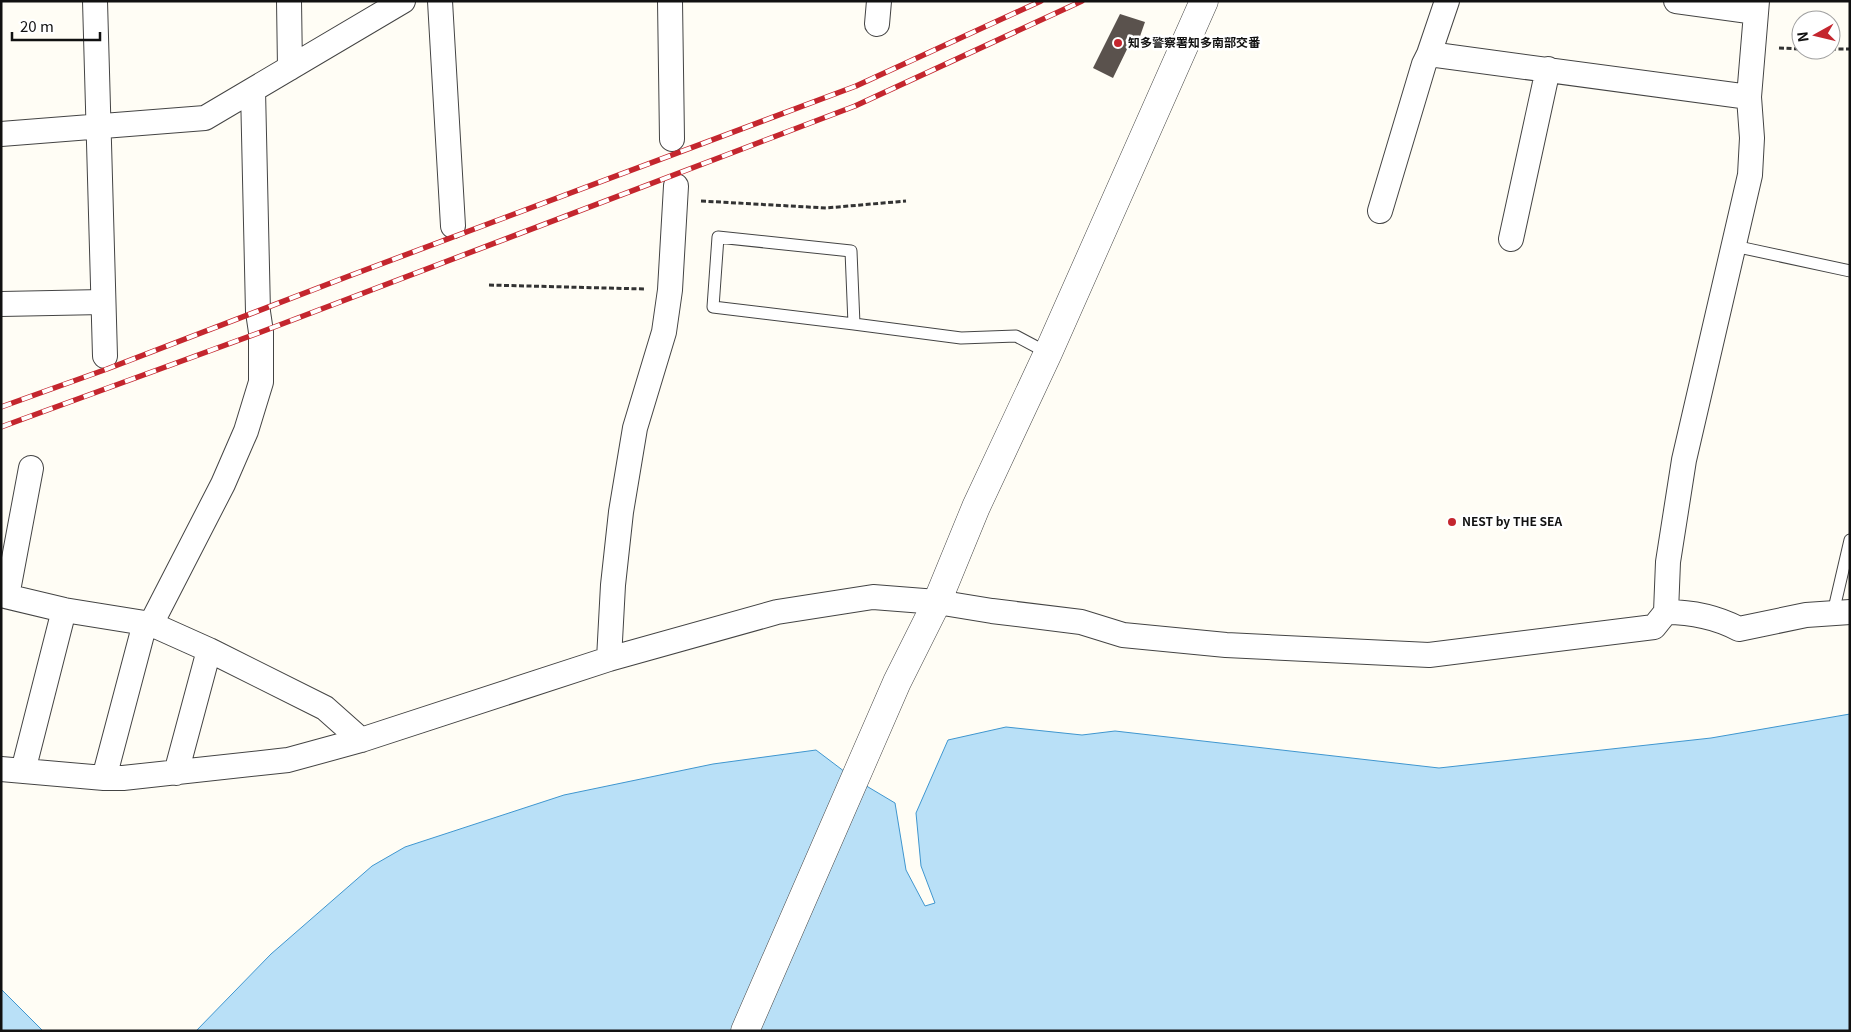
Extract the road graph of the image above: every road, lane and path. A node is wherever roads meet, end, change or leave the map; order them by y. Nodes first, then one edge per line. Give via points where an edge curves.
1 (95, 1) edge
2 (289, 1) edge
3 (403, 1) edge
4 (440, 1) edge
5 (670, 1) edge
6 (1204, 1) edge
7 (1447, 1) edge
8 (1676, 1) edge
9 (1756, 6) edge
10 (1429, 54) junction
11 (290, 68) junction
12 (1548, 69) junction
13 (253, 90) junction
14 (1749, 97) junction
15 (99, 128) junction
16 (1, 134) edge
17 (672, 139) dead end
18 (676, 195) joint
19 (906, 201) dead end
20 (1380, 211) dead end
21 (453, 226) dead end
22 (1511, 239) dead end
23 (1734, 246) junction
24 (1850, 271) edge
25 (489, 285) dead end
26 (670, 290) junction
27 (103, 302) junction
28 (1, 304) edge
29 (854, 324) junction
30 (1048, 353) junction
31 (105, 356) dead end
32 (31, 468) dead end
33 (1850, 540) edge
34 (4, 595) edge
35 (937, 602) junction
36 (64, 610) junction
37 (1666, 612) junction
38 (1841, 612) edge
39 (148, 624) junction
40 (209, 650) junction
41 (609, 659) junction
42 (361, 740) junction
43 (12, 770) edge
44 (176, 773) junction
45 (104, 778) junction
46 (745, 1031) edge

1 - 15 street
2 - 11 street
3 - 11 street
4 - 21 street
5 - 17 street
6 - 30 street
7 - 10 street
8 - 9 street
9 - 14 street
10 - 12 street
10 - 20 street
11 - 13 street
12 - 14 street
12 - 22 street
13 - 15 street via 205,118
13 - 39 street via 261,382 246,431 223,484
14 - 23 street via 1750,175
15 - 16 street
15 - 27 street
18 - 19 path via 826,208
18 - 26 street
23 - 24 lane
23 - 37 street via 1684,460 1668,562
25 - 26 path
26 - 41 street via 664,332 635,428 620,512
27 - 28 street
27 - 31 street
29 - 29 lane via 851,251 718,237 713,307
29 - 30 lane via 961,338 1016,336
30 - 35 street via 976,507
32 - 34 street
33 - 38 lane
34 - 36 street
35 - 37 street via 1081,622 1123,635 1226,645 1428,655 1654,626
35 - 41 street via 873,597 777,612
35 - 46 street via 896,682
36 - 39 street
36 - 43 street
37 - 38 street via 1687,612 1725,622 1738,629 1806,615
39 - 40 street
39 - 45 street
40 - 42 street via 325,708
40 - 44 street
41 - 42 street
42 - 44 street via 288,760
43 - 45 street
44 - 45 street

